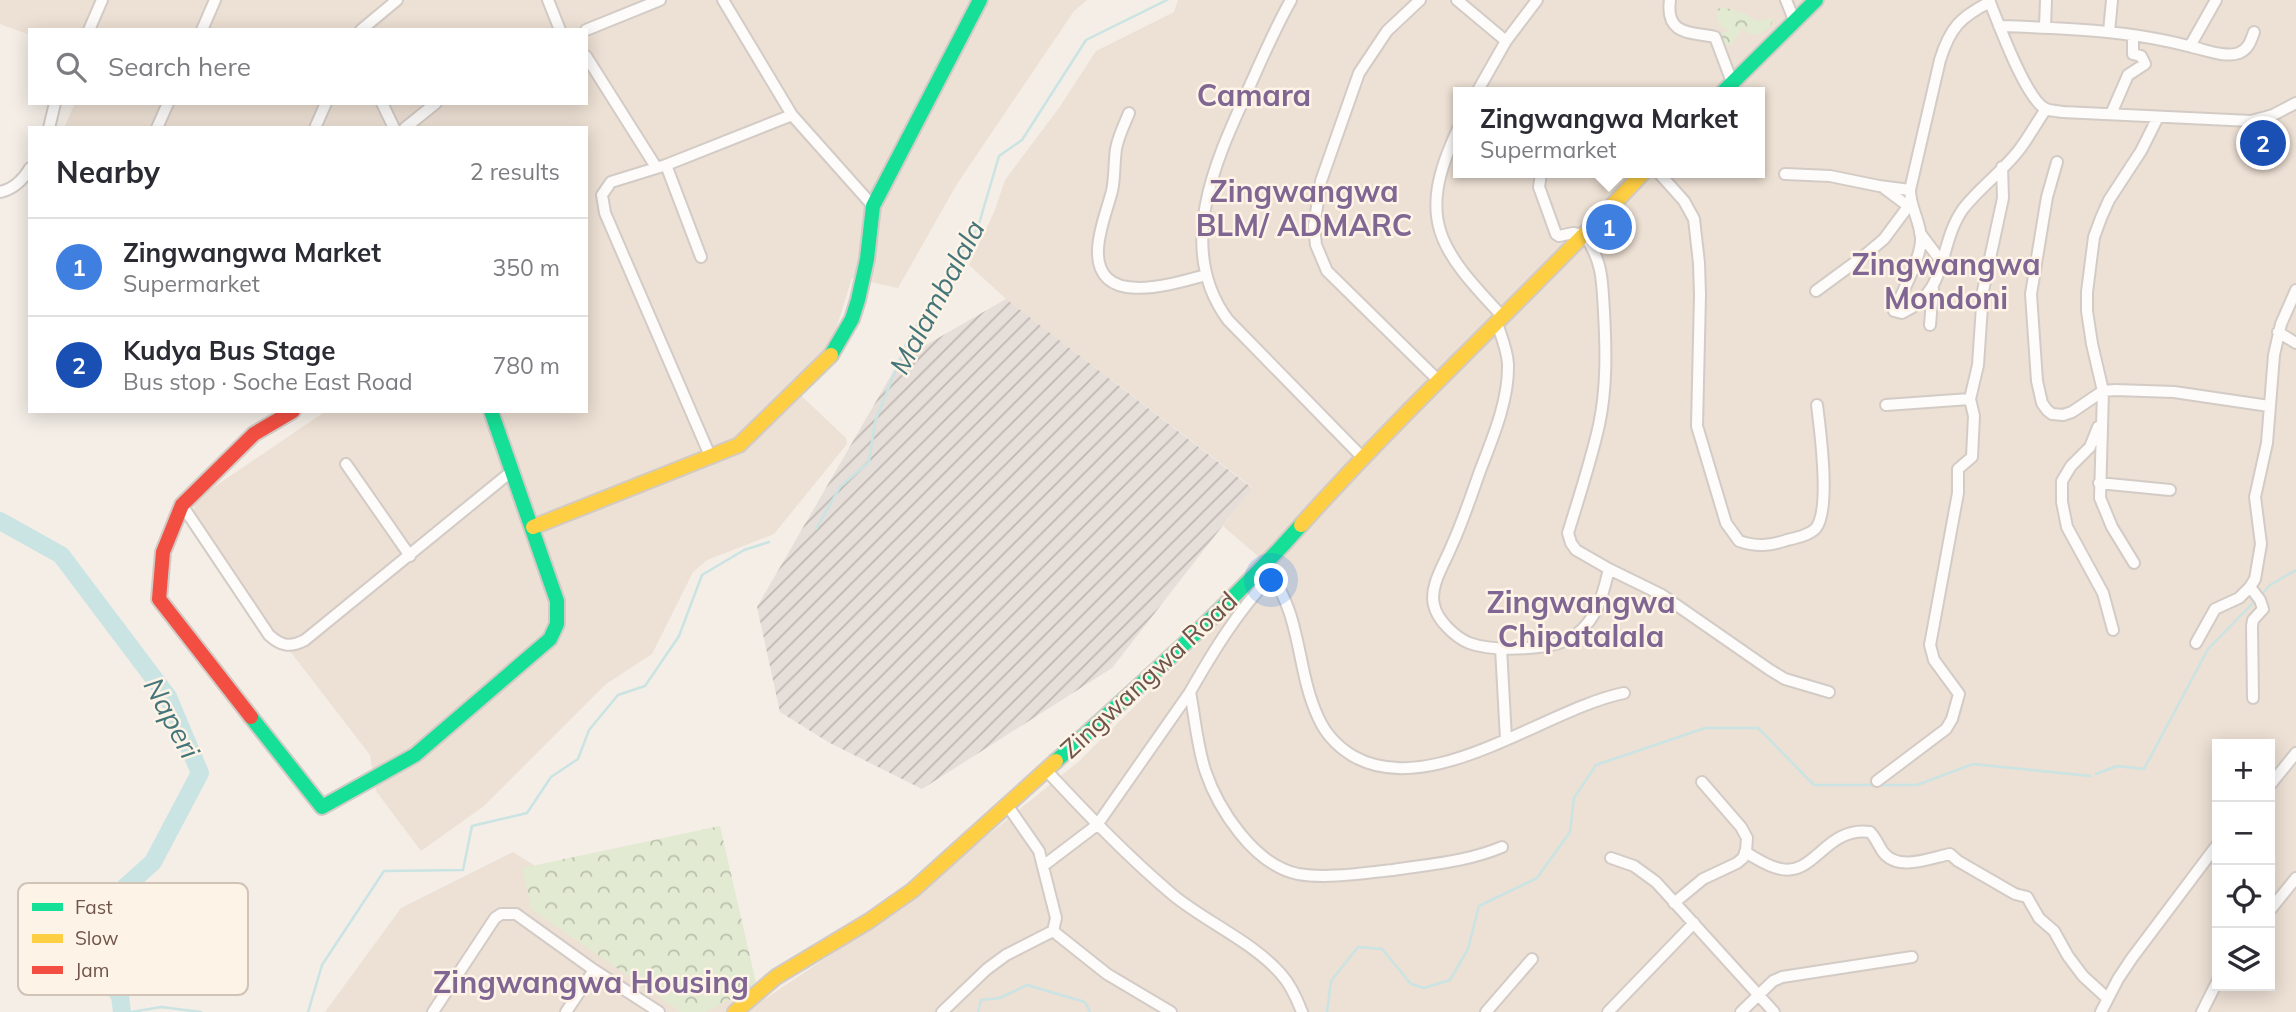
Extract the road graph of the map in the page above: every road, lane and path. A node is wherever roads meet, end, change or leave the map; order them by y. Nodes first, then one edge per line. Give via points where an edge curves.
1 (102, 0) edge
2 (215, 0) edge
3 (397, 0) edge
4 (548, 0) edge
5 (660, 0) edge
6 (723, 0) edge
7 (980, 0) edge
8 (1291, 0) edge
9 (1420, 0) edge
10 (1457, 0) edge
11 (1537, 0) edge
12 (1670, 0) edge
13 (1786, 0) edge
14 (1815, 0) edge
15 (2046, 0) edge
16 (2112, 0) edge
17 (2216, 0) edge
18 (1989, 1) edge
19 (1794, 20) junction
20 (1999, 26) junction
21 (2045, 27) junction
22 (90, 28) edge
23 (203, 28) edge
24 (363, 28) edge
25 (559, 28) edge
26 (588, 29) edge
27 (2109, 32) junction
28 (2254, 32) dead end
29 (2133, 37) junction
30 (1506, 41) junction
31 (2190, 46) junction
32 (588, 59) edge
33 (1481, 87) edge
34 (1728, 87) edge
35 (2296, 103) edge
36 (55, 105) edge
37 (167, 105) edge
38 (325, 105) edge
39 (383, 105) edge
40 (434, 105) edge
41 (2046, 109) junction
42 (1129, 114) dead end
43 (2111, 114) junction
44 (792, 115) junction
45 (2158, 117) junction
46 (49, 126) edge
47 (158, 126) edge
48 (316, 126) edge
49 (393, 126) edge
50 (407, 126) edge
51 (1453, 140) edge
52 (2057, 162) dead end
53 (661, 166) junction
54 (2002, 167) junction
55 (28, 170) edge
56 (1785, 174) dead end
57 (1540, 178) edge
58 (1636, 178) edge
59 (1664, 178) edge
60 (1882, 187) junction
61 (1910, 190) junction
62 (0, 192) edge
63 (1909, 205) junction
64 (873, 206) junction
65 (1920, 233) junction
66 (1584, 235) junction
67 (701, 257) dead end
68 (1941, 261) junction
69 (1206, 275) junction
70 (1933, 289) junction
71 (2296, 290) edge
72 (1815, 291) dead end
73 (1500, 320) junction
74 (1930, 325) dead end
75 (2278, 332) junction
76 (2296, 343) edge
77 (1438, 380) junction
78 (2103, 391) junction
79 (1970, 399) junction
80 (1816, 404) dead end
81 (1886, 405) dead end
82 (2269, 406) junction
83 (290, 413) edge
84 (492, 413) edge
85 (2101, 422) junction
86 (1362, 457) junction
87 (711, 458) junction
88 (346, 464) dead end
89 (512, 471) junction
90 (2099, 483) junction
91 (2170, 491) dead end
92 (182, 505) junction
93 (533, 527) junction
94 (410, 556) junction
95 (2134, 563) dead end
96 (1609, 569) junction
97 (1268, 572) junction
98 (2250, 587) junction
99 (2113, 629) dead end
100 (2196, 643) dead end
101 (1501, 649) junction
102 (1190, 692) junction
103 (1829, 692) dead end
104 (1624, 693) dead end
105 (2253, 698) dead end
106 (1506, 739) junction
107 (2296, 753) edge
108 (1046, 770) junction
109 (2275, 779) edge
110 (1877, 781) dead end
111 (1702, 782) dead end
112 (1006, 805) junction
113 (1097, 825) junction
114 (1502, 847) dead end
115 (1745, 852) junction
116 (2212, 852) edge
117 (1611, 858) dead end
118 (1044, 866) junction
119 (2296, 878) edge
120 (1674, 902) junction
121 (2275, 904) edge
122 (1694, 923) junction
123 (1052, 931) junction
124 (1912, 957) dead end
125 (1532, 959) dead end
126 (594, 970) junction
127 (2212, 991) edge
128 (1757, 996) junction
129 (2107, 998) junction
130 (433, 1012) edge
131 (566, 1012) edge
132 (659, 1012) edge
133 (735, 1012) edge
134 (942, 1012) edge
135 (1171, 1012) edge
136 (1302, 1012) edge
137 (1486, 1012) edge
138 (1608, 1012) edge
139 (1741, 1012) edge
140 (1774, 1012) edge
141 (2101, 1012) edge
142 (2202, 1012) edge

1 - 22 street
2 - 23 street
3 - 24 street
4 - 25 street
5 - 26 street
6 - 44 street
7 - 64 street
8 - 69 street via 1219,155 1203,219
9 - 77 street via 1387,31 1359,73 1321,181 1314,226 1327,271
10 - 30 street
11 - 30 street
12 - 34 street via 1668,16 1673,23 1684,32 1715,37
13 - 19 street
14 - 19 street
15 - 21 street
16 - 27 street
17 - 31 street
18 - 20 street
18 - 61 street via 1957,22 1947,39
19 - 34 street
20 - 21 street
20 - 41 street via 2031,95
21 - 27 street
27 - 29 street
28 - 31 street via 2250,44 2238,54
29 - 31 street
29 - 43 street via 2133,54 2141,56 2145,64 2128,75
30 - 33 street
32 - 53 street
35 - 45 street via 2251,121
36 - 46 street
37 - 47 street
38 - 48 street
39 - 49 street
40 - 50 street
41 - 43 street
41 - 54 street
42 - 69 street via 1116,149 1114,182 1100,236 1099,262 1105,275 1125,288 1165,286
43 - 45 street
44 - 53 street
44 - 64 street
45 - 78 street via 2109,200 2094,237 2087,311
51 - 73 street via 1441,168 1436,212 1439,228 1459,269
52 - 78 street via 2031,294 2042,403 2052,414 2063,415
53 - 67 street
53 - 87 street via 611,182 602,203
54 - 68 street via 1963,210
54 - 79 street via 2003,198 1983,292 1979,357
55 - 62 street via 17,184
56 - 60 street via 1830,176
57 - 66 street via 1539,187 1556,234
58 - 66 street, Zingwangwa Road
59 - 80 street via 1694,219 1700,295 1697,426 1726,523 1739,541 1773,545 1818,526 1824,464
60 - 61 street
60 - 63 street
61 - 63 street
63 - 65 street
63 - 72 street via 1884,239
64 - 87 street via 858,300 841,341 767,421 739,445
65 - 68 street
65 - 70 street via 1920,254 1894,311 1909,310
66 - 73 street, Zingwangwa Road
66 - 96 street via 1600,265 1605,377 1599,425 1569,538 1576,550
68 - 70 street
69 - 86 street via 1213,298 1228,320
70 - 74 street
71 - 75 street
73 - 77 street, Zingwangwa Road
73 - 101 street via 1508,365 1502,405 1433,597 1435,610 1459,637
75 - 76 street
75 - 82 street
77 - 86 street, Zingwangwa Road
78 - 82 street via 2163,391
78 - 85 street
79 - 81 street
79 - 110 street via 1972,457 1958,469 1958,493 1930,645 1934,660 1959,698 1947,729
82 - 98 street via 2267,443 2255,497 2261,544
83 - 92 street via 254,434
84 - 89 street
85 - 90 street
85 - 99 street via 2090,447 2062,481 2062,502 2067,527 2102,593
86 - 97 street, Zingwangwa Road
87 - 93 street
88 - 94 street
89 - 93 street
89 - 94 street
90 - 91 street
90 - 95 street via 2106,514
92 - 93 street via 163,552 159,600 322,807 415,755 555,634 557,601
92 - 94 street via 269,635 289,646 304,640
96 - 101 street via 1597,610 1577,634 1550,645
96 - 103 street via 1662,595 1785,679
97 - 102 street via 1220,639
97 - 106 street via 1287,603 1317,717 1344,750 1373,765 1402,770 1422,768
97 - 108 street, Zingwangwa Road
98 - 100 street via 2215,609
98 - 105 street via 2263,609 2252,626
101 - 106 street
102 - 113 street
102 - 114 street via 1198,744 1215,796 1252,847 1271,862 1295,873 1363,873 1458,862
104 - 106 street via 1601,698
107 - 109 street
108 - 112 street, Zingwangwa Road
108 - 113 street
111 - 115 street via 1741,827 1747,838
112 - 118 street via 1033,840
112 - 133 street, Zingwangwa Road via 902,898 772,980
113 - 118 street
113 - 136 street via 1183,902 1270,963 1284,977
115 - 120 street via 1737,863 1693,886
115 - 129 street via 1776,868 1791,870 1844,834 1860,831 1870,832 1893,860 1920,862 1950,854 2027,897 2083,976
116 - 129 street
117 - 120 street via 1643,871
118 - 123 street via 1056,918
119 - 121 street
120 - 122 street
122 - 128 street
122 - 138 street
123 - 134 street via 1006,955
123 - 135 street via 1107,974
124 - 128 street via 1782,977
125 - 137 street
126 - 130 street via 516,914 501,914
126 - 131 street
126 - 132 street
127 - 142 street
128 - 139 street
128 - 140 street
129 - 141 street

